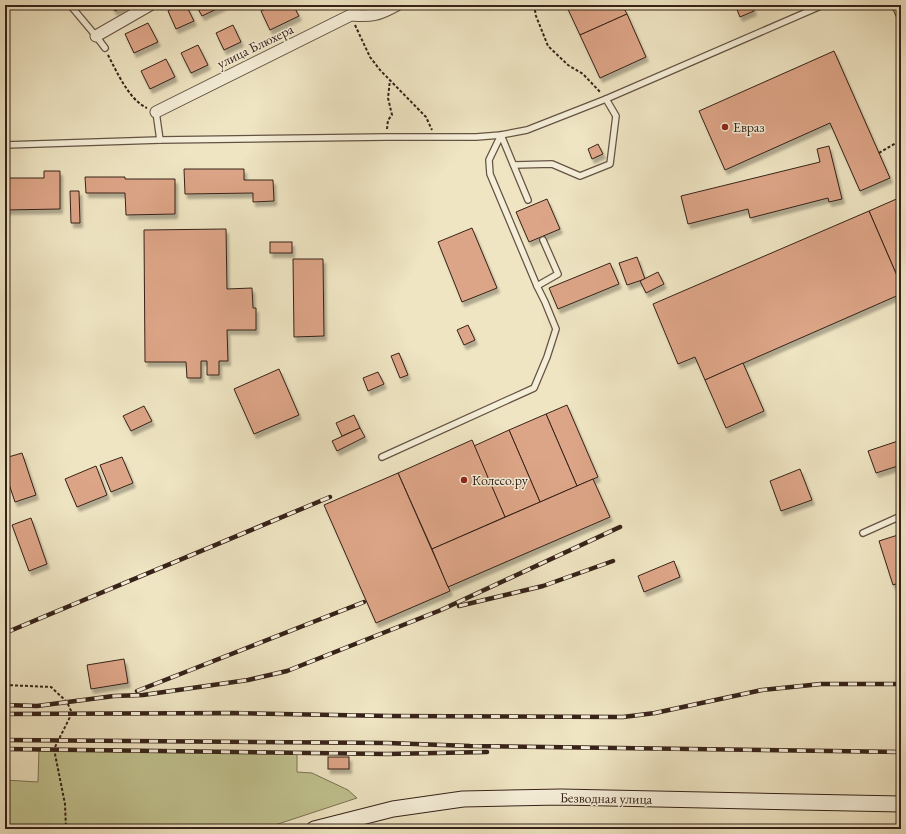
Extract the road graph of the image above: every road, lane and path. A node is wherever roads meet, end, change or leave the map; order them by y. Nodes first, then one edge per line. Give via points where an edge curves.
1 (70, 5) edge
2 (150, 5) edge
3 (397, 5) edge
4 (534, 5) edge
5 (823, 5) edge
6 (350, 10) edge
7 (96, 36) junction
8 (105, 48) joint
9 (390, 80) junction
10 (606, 99) junction
11 (156, 112) junction
12 (501, 135) junction
13 (386, 137) junction
14 (436, 138) junction
15 (160, 140) junction
16 (901, 140) edge
17 (5, 145) edge
18 (879, 153) dead end
19 (514, 165) junction
20 (528, 200) dead end
21 (543, 240) dead end
22 (537, 286) junction
23 (382, 457) dead end
24 (901, 516) edge
25 (863, 532) dead end
26 (5, 685) edge
27 (901, 804) edge
28 (66, 829) edge
29 (314, 829) edge

1 - 7 lane
2 - 7 street
3 - 6 street, улица Блюхера via 370,16
4 - 10 path via 548,46 568,65 583,74
5 - 10 lane
6 - 9 path via 370,57
6 - 11 street, улица Блюхера
7 - 8 lane
8 - 11 path via 122,81 140,105
9 - 13 path via 388,98 392,115 388,120
9 - 14 path via 426,117
10 - 12 lane via 527,130
10 - 19 lane via 616,116 610,164 580,176 552,164
11 - 15 lane
12 - 14 lane
12 - 19 lane
12 - 22 lane via 489,160 490,174
13 - 14 lane
13 - 15 lane
15 - 17 lane
16 - 18 path
19 - 20 lane
21 - 22 lane via 558,274
22 - 23 lane via 556,329 534,388
24 - 25 lane
26 - 28 path via 51,687 67,702 72,713 54,749 65,804
27 - 29 main road, Безводная улица via 561,797 463,799 393,809

